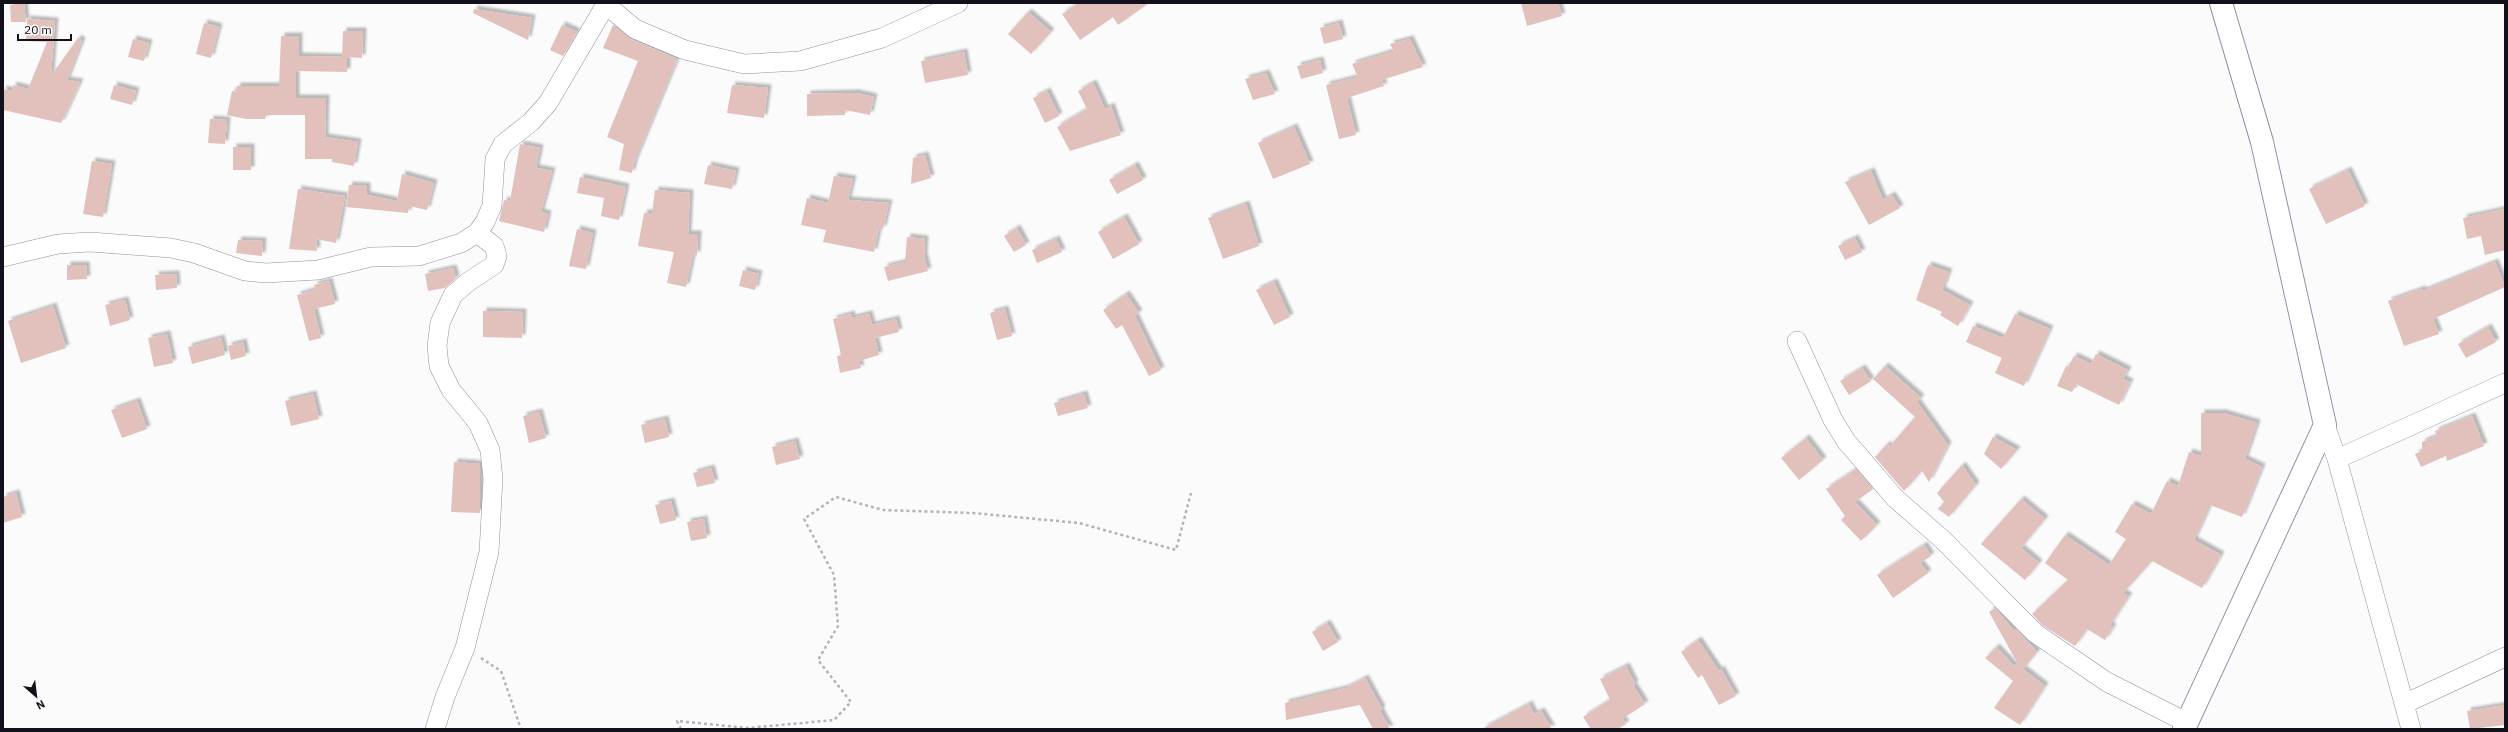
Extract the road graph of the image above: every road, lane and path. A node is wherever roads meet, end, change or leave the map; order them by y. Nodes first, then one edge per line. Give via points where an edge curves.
1 (958, 3) edge
2 (2221, 3) edge
3 (605, 4) edge
4 (477, 233) junction
5 (3, 257) edge
6 (1797, 341) dead end
7 (2505, 383) edge
8 (2325, 425) junction
9 (2337, 459) junction
10 (1191, 492) dead end
11 (465, 648) junction
12 (2505, 657) edge
13 (2404, 704) junction
14 (2185, 726) edge
15 (435, 729) edge
16 (521, 729) edge
17 (681, 729) edge
18 (2411, 729) edge

1 - 3 street via 882,38 800,61 744,64 685,50 635,29
2 - 8 street via 2258,133
3 - 4 street via 548,103 531,122 503,144 495,159 492,206
4 - 5 street via 461,244 419,256 371,257 318,270 266,273 245,271 172,248 90,242 58,244
4 - 11 street via 494,246 496,260 494,265 453,295 440,323 437,346 439,366 451,390 478,423 490,450 493,479 489,552
6 - 14 street via 1833,420 1846,441 1895,498 1942,539 2035,633 2107,682
7 - 9 street
8 - 9 street
8 - 14 street
9 - 13 street
10 - 17 path via 1176,550 1079,524 973,514 882,510 836,497 804,519 834,575 838,626 818,660 851,702 834,720 748,728 677,721
11 - 15 street
11 - 16 path via 502,671
12 - 13 street
13 - 18 street

